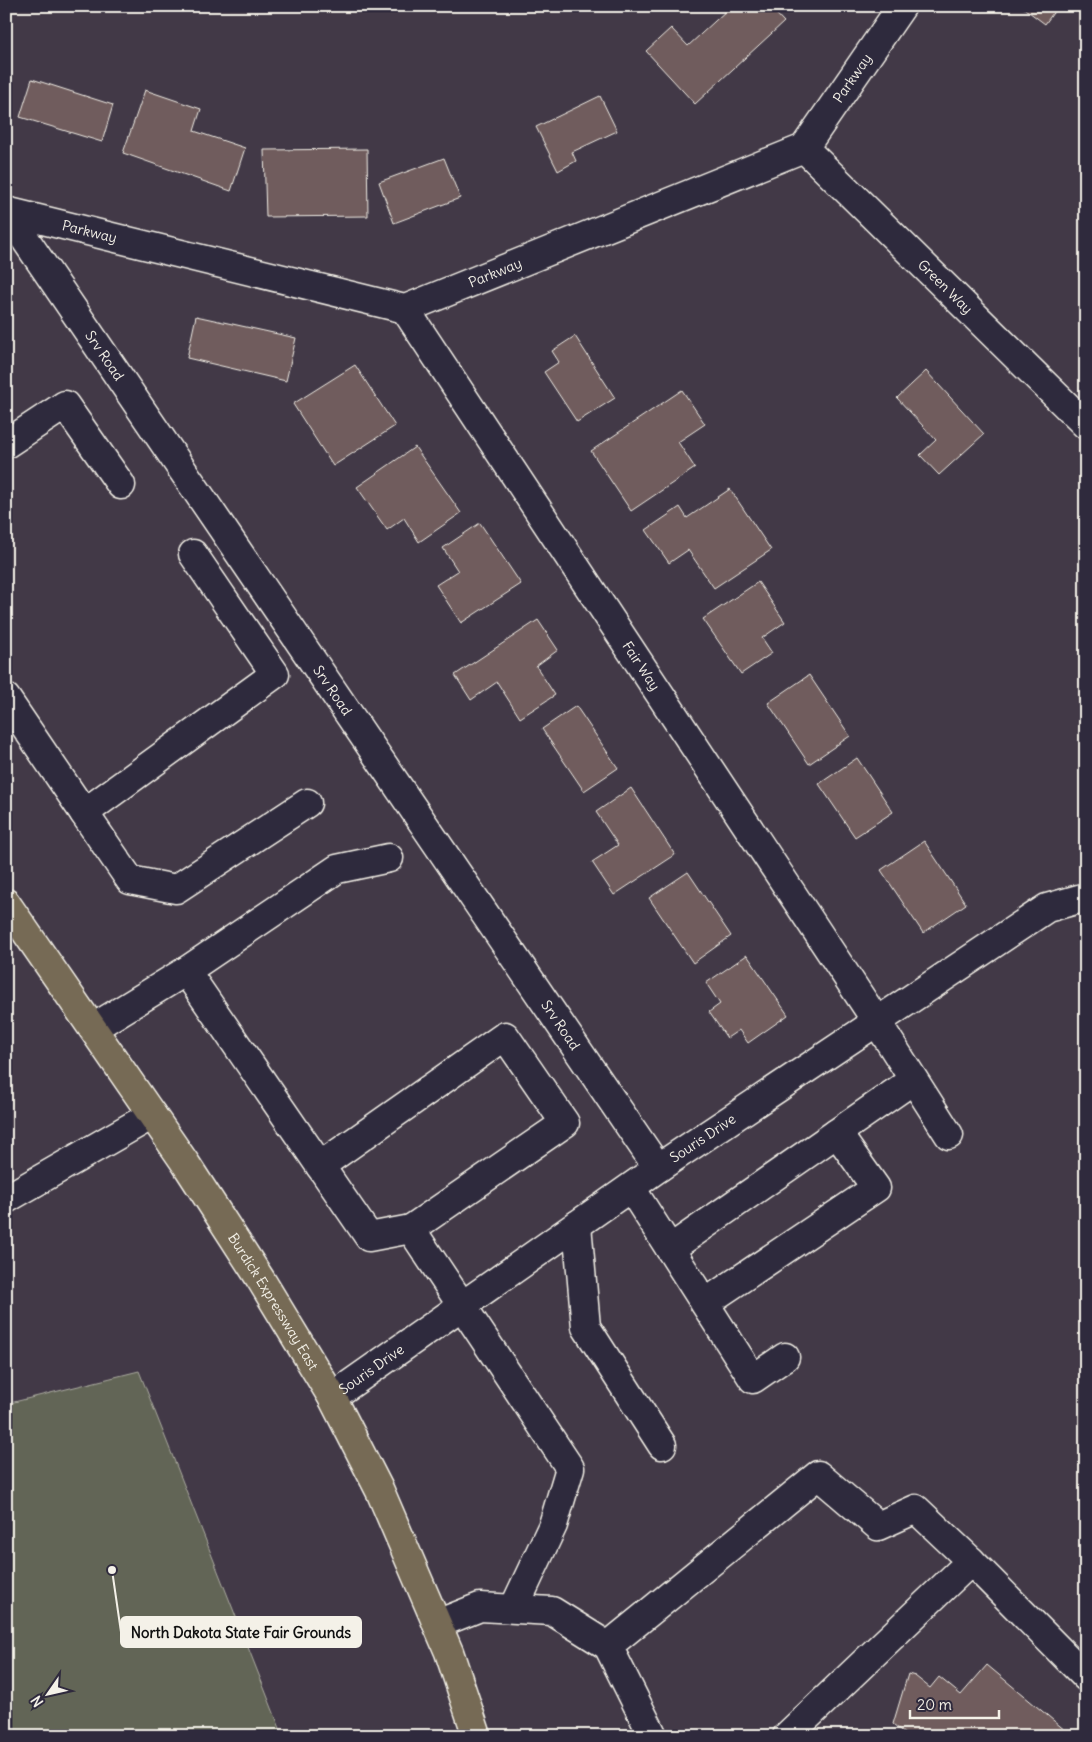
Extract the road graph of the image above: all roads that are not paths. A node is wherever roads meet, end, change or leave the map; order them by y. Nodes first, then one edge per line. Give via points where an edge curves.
1 (902, 6) edge
2 (804, 148) junction
3 (6, 211) edge
4 (405, 309) junction
5 (1086, 425) edge
6 (6, 444) edge
7 (120, 486) dead end
8 (193, 554) dead end
9 (6, 698) edge
10 (307, 803) dead end
11 (84, 813) junction
12 (389, 858) dead end
13 (1086, 897) edge
14 (6, 902) edge
15 (186, 971) junction
16 (876, 1022) junction
17 (93, 1028) junction
18 (913, 1080) junction
19 (152, 1115) junction
20 (837, 1133) junction
21 (949, 1136) dead end
22 (320, 1166) junction
23 (658, 1168) junction
24 (631, 1188) junction
25 (6, 1199) edge
26 (577, 1225) junction
27 (411, 1228) junction
28 (670, 1249) junction
29 (705, 1303) junction
30 (463, 1306) junction
31 (785, 1358) dead end
32 (332, 1397) junction
33 (662, 1445) dead end
34 (971, 1561) junction
35 (514, 1608) junction
36 (437, 1624) junction
37 (608, 1646) junction
38 (1086, 1677) edge
39 (786, 1735) edge
40 (477, 1736) edge
41 (653, 1736) edge

1 - 2 street, Parkway
2 - 4 street, Parkway
2 - 5 street, Green Way
3 - 4 street, Parkway
3 - 23 street, Srv Road
4 - 16 street, Fair Way
6 - 7 street via 65,405
8 - 11 street via 275,674
9 - 11 street
10 - 11 street via 176,889 130,880
12 - 15 street via 337,869
13 - 16 street, Souris Drive via 1047,908
14 - 17 main road, Burdick Expressway East
15 - 17 street
15 - 22 street
16 - 18 street, Fair Way
16 - 23 street, Souris Drive
17 - 19 main road, Burdick Expressway East
18 - 20 street
18 - 21 street, Fair Way
19 - 25 street
19 - 32 main road, Burdick Expressway East via 261,1280
20 - 28 street
20 - 29 street via 876,1188
22 - 27 street via 369,1237
22 - 27 street via 505,1036 565,1123
23 - 24 street, Souris Drive
24 - 26 street, Souris Drive
24 - 28 street
26 - 30 street, Souris Drive
26 - 33 street via 586,1327
27 - 30 street
28 - 29 street
29 - 31 street via 753,1379
30 - 32 street, Souris Drive
30 - 35 street via 570,1468 553,1524
32 - 36 main road, Burdick Expressway East via 380,1491
34 - 37 street via 916,1509 878,1526 818,1475
34 - 38 street
34 - 39 street
35 - 36 street via 480,1606
35 - 37 street via 552,1611
36 - 40 main road, Burdick Expressway East
37 - 41 street

